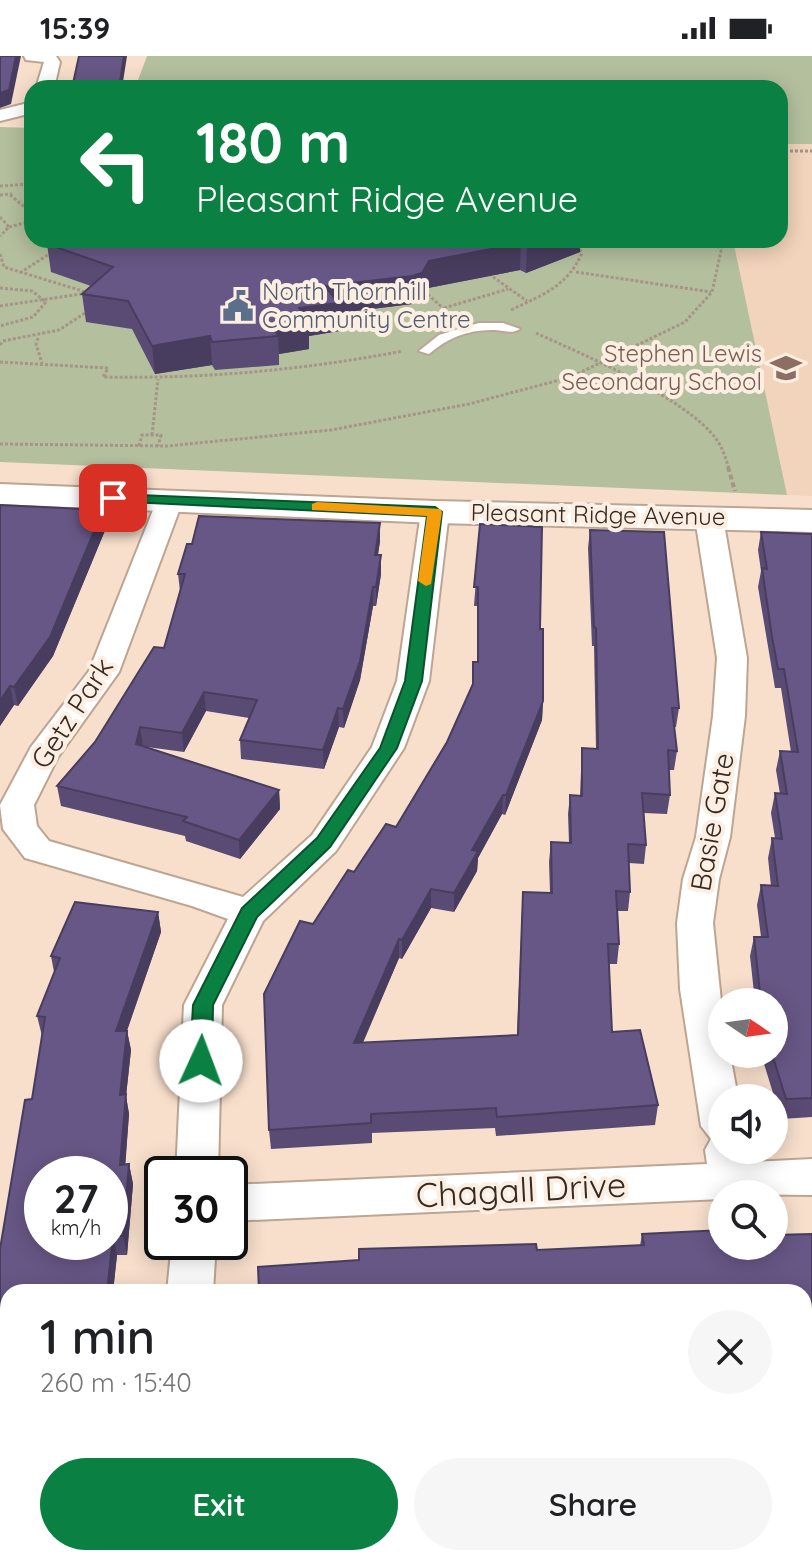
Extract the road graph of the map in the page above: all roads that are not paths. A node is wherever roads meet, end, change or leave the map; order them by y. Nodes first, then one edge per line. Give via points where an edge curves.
1 (32, 56) edge
2 (47, 80) edge
3 (24, 109) edge
4 (0, 116) edge
5 (514, 329) dead end
6 (420, 350) road end
7 (0, 494) edge
8 (170, 500) junction
9 (722, 509) junction
10 (435, 512) junction
11 (812, 521) edge
12 (249, 913) junction
13 (715, 1084) edge
14 (198, 1156) edge
15 (729, 1165) edge
16 (812, 1177) edge
17 (248, 1202) edge
18 (193, 1260) edge
19 (191, 1284) edge

1 - 2 street via 52,62
3 - 4 street
5 - 6 lane via 483,327 442,337
7 - 8 street, Pleasant Ridge Avenue
8 - 10 street, Pleasant Ridge Avenue
8 - 12 street, Getz Park via 104,672 43,754 17,805 20,829 37,850
9 - 10 street, Pleasant Ridge Avenue
9 - 11 street, Pleasant Ridge Avenue
9 - 13 street, Basie Gate via 732,658 729,716 695,923 699,989
10 - 12 street via 413,681 388,748 324,843
12 - 14 street via 203,1005
15 - 16 street, Chagall Drive
15 - 17 street, Chagall Drive
18 - 19 street

